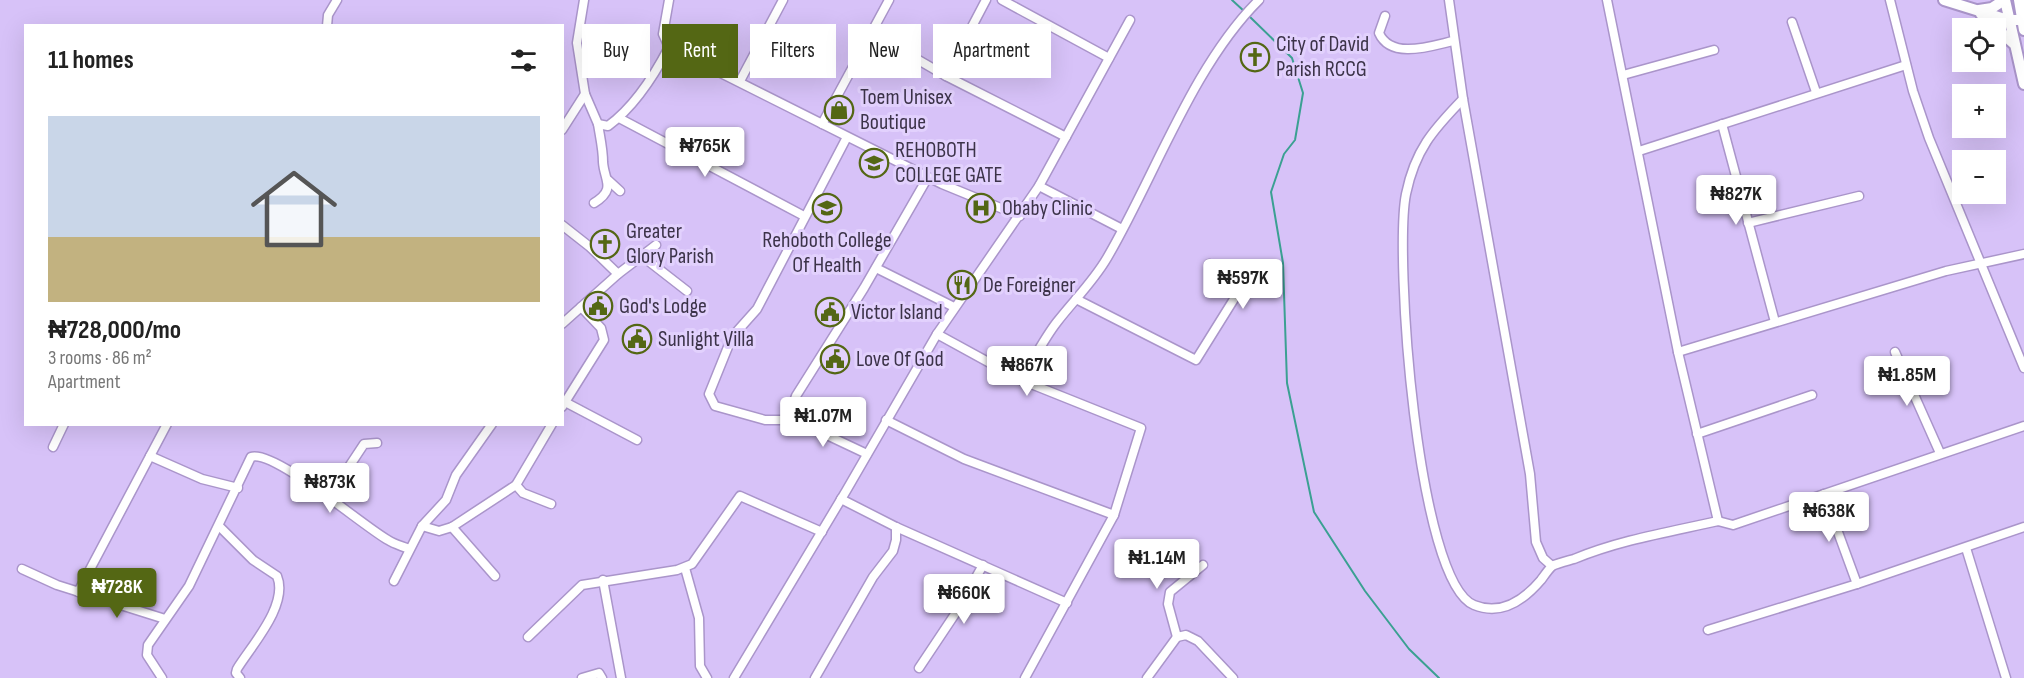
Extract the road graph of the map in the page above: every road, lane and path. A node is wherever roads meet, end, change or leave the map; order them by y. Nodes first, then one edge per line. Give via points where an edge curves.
1 (337, 0) edge
2 (584, 0) edge
3 (669, 0) edge
4 (783, 0) edge
5 (889, 0) edge
6 (986, 0) edge
7 (1002, 0) edge
8 (1259, 0) edge
9 (1449, 0) edge
10 (1607, 0) edge
11 (1890, 0) edge
12 (1944, 0) edge
13 (2004, 0) edge
14 (2019, 0) edge
15 (1975, 7) edge
16 (1385, 16) dead end
17 (1130, 20) dead end
18 (2008, 20) junction
19 (1792, 22) dead end
20 (327, 24) edge
21 (665, 24) edge
22 (875, 24) edge
23 (973, 24) edge
24 (2023, 25) edge
25 (1453, 41) junction
26 (2013, 43) junction
27 (1714, 50) dead end
28 (1109, 58) junction
29 (662, 60) edge
30 (1905, 65) junction
31 (848, 74) edge
32 (1623, 75) junction
33 (734, 78) edge
34 (950, 78) edge
35 (740, 81) junction
36 (2024, 84) edge
37 (1816, 92) junction
38 (585, 94) junction
39 (1463, 99) junction
40 (619, 118) junction
41 (598, 124) junction
42 (822, 124) junction
43 (1722, 124) junction
44 (564, 127) edge
45 (847, 136) junction
46 (1066, 137) junction
47 (1639, 151) junction
48 (928, 177) junction
49 (608, 180) junction
50 (1040, 186) junction
51 (620, 191) dead end
52 (1859, 196) dead end
53 (594, 203) dead end
54 (804, 216) junction
55 (1020, 216) junction
56 (1748, 223) junction
57 (564, 227) edge
58 (1122, 230) junction
59 (656, 245) dead end
60 (2024, 254) edge
61 (642, 256) junction
62 (1979, 262) junction
63 (1209, 264) dead end
64 (876, 267) junction
65 (618, 274) junction
66 (687, 291) dead end
67 (1076, 299) junction
68 (954, 307) junction
69 (581, 308) junction
70 (564, 322) edge
71 (1775, 322) junction
72 (937, 333) junction
73 (1678, 352) junction
74 (1895, 352) dead end
75 (2024, 368) edge
76 (1021, 380) junction
77 (1812, 395) dead end
78 (564, 405) edge
79 (788, 418) junction
80 (886, 420) junction
81 (63, 426) edge
82 (166, 426) edge
83 (491, 426) edge
84 (551, 426) edge
85 (2024, 426) edge
86 (1698, 434) junction
87 (636, 440) dead end
88 (377, 442) dead end
89 (53, 447) dead end
90 (1940, 453) junction
91 (867, 454) junction
92 (150, 456) junction
93 (516, 485) junction
94 (238, 488) junction
95 (1824, 494) junction
96 (329, 497) junction
97 (841, 499) junction
98 (551, 504) dead end
99 (1114, 515) junction
100 (1718, 521) junction
101 (219, 526) junction
102 (422, 526) junction
103 (896, 526) junction
104 (452, 527) junction
105 (2024, 527) edge
106 (822, 531) junction
107 (1966, 548) junction
108 (410, 549) junction
109 (983, 565) junction
110 (1203, 565) dead end
111 (1552, 566) junction
112 (685, 568) junction
113 (22, 569) dead end
114 (495, 576) dead end
115 (603, 580) junction
116 (394, 581) dead end
117 (1857, 584) junction
118 (78, 592) junction
119 (1067, 603) junction
120 (165, 619) junction
121 (1708, 630) dead end
122 (528, 637) dead end
123 (1177, 637) junction
124 (919, 668) dead end
125 (162, 678) edge
126 (240, 678) edge
127 (582, 678) edge
128 (602, 678) edge
129 (621, 678) edge
130 (708, 678) edge
131 (734, 678) edge
132 (815, 678) edge
133 (1025, 678) edge
134 (1147, 678) edge
135 (1233, 678) edge
136 (2006, 678) edge

1 - 20 street
2 - 38 street via 577,43
3 - 21 street
4 - 35 street
5 - 22 street
6 - 23 street
7 - 28 street
8 - 58 street via 1224,43
9 - 25 street
10 - 32 street
11 - 30 street
12 - 15 main road
13 - 15 main road via 1992,8
13 - 18 main road
14 - 24 main road
15 - 18 main road
15 - 26 main road
16 - 25 street via 1379,33 1386,45 1425,47
17 - 28 street
18 - 24 main road
18 - 26 main road
19 - 37 street
25 - 39 street
26 - 36 main road
27 - 32 street
28 - 46 street
29 - 40 street
30 - 37 street
30 - 62 street via 1929,138
31 - 42 street
32 - 47 street
33 - 35 street
34 - 46 street
35 - 42 street
37 - 43 street
38 - 41 street
38 - 44 street
39 - 111 street via 1530,474 1536,542 1543,558
39 - 111 street via 1418,154 1406,196 1403,227 1401,274 1407,344 1416,432 1427,490 1448,571 1466,601 1488,609 1503,609 1529,593
40 - 41 street via 608,126
40 - 54 street
41 - 49 street
42 - 45 street
43 - 47 street
43 - 56 street
45 - 48 street
45 - 54 street
46 - 50 street
47 - 73 street
48 - 55 street
48 - 64 street
49 - 51 street
49 - 53 street via 606,192
50 - 55 street
50 - 58 street
52 - 56 street
54 - 79 street via 756,309 732,337 709,394 715,406 747,416 765,420
55 - 68 street
56 - 71 street
57 - 65 street
58 - 67 street via 1103,264
59 - 61 street
60 - 62 street
61 - 65 street
61 - 66 street
62 - 71 street
62 - 75 street
63 - 67 street via 1234,280 1239,291 1196,360
64 - 68 street
64 - 79 street via 796,396
65 - 69 street
67 - 76 street via 1056,323
68 - 72 street
69 - 70 street
69 - 78 street via 601,328 604,340
71 - 73 street
72 - 76 street
72 - 80 street
73 - 86 street
74 - 90 street
76 - 99 street via 1141,428
77 - 86 street
78 - 87 street
79 - 91 street
80 - 91 street
80 - 99 street via 964,459
81 - 89 street
82 - 92 street
83 - 102 street via 456,475 446,500
84 - 93 street
85 - 90 street
86 - 100 street
88 - 96 street via 364,444
90 - 95 street
91 - 97 street
92 - 94 street via 202,479
92 - 118 street
93 - 98 street
93 - 104 street
94 - 96 street via 255,456
94 - 101 street
95 - 100 street via 1733,525
95 - 117 street
96 - 108 street via 382,537
97 - 103 street
97 - 106 street
99 - 119 street
100 - 111 street via 1623,541
101 - 120 street via 189,586
101 - 126 street via 253,560 277,576 281,590 258,640 237,669
102 - 104 street via 439,531
102 - 108 street
103 - 109 street
103 - 132 street via 892,551 867,586
104 - 114 street
105 - 107 street
106 - 112 street via 740,496 696,560
106 - 131 street
107 - 117 street
107 - 136 street
108 - 116 street
109 - 119 street
109 - 124 street
110 - 123 street via 1170,592 1168,603
112 - 115 street
112 - 130 street via 699,618 700,666
113 - 118 street
115 - 122 street via 589,582 573,592
115 - 129 street
117 - 121 street
118 - 120 street
119 - 133 street
120 - 125 street via 147,650
123 - 134 street
123 - 135 street via 1186,635 1198,641
127 - 128 street via 599,673

